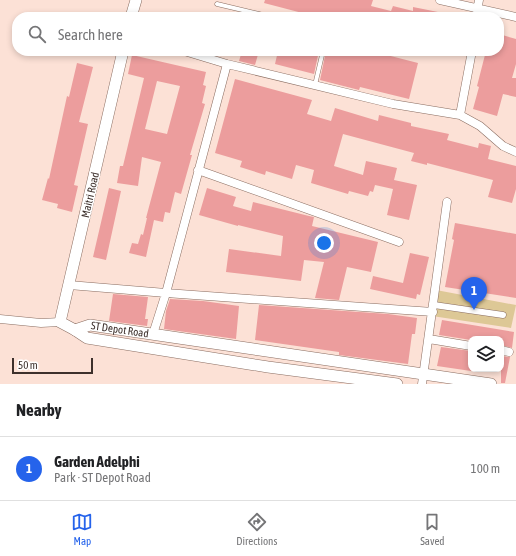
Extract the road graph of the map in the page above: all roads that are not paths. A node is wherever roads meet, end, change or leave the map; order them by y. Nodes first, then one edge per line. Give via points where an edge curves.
1 (136, 0) edge
2 (440, 0) edge
3 (217, 4) dead end
4 (477, 9) edge
5 (132, 12) edge
6 (251, 12) edge
7 (492, 12) edge
8 (504, 15) edge
9 (516, 17) edge
10 (122, 56) edge
11 (201, 56) edge
12 (322, 56) edge
13 (471, 56) edge
14 (227, 64) junction
15 (315, 85) junction
16 (460, 115) junction
17 (516, 152) edge
18 (198, 170) junction
19 (447, 202) dead end
20 (398, 242) dead end
21 (69, 285) junction
22 (166, 293) junction
23 (433, 308) junction
24 (503, 315) dead end
25 (0, 319) edge
26 (60, 322) junction
27 (75, 330) junction
28 (152, 334) junction
29 (428, 339) junction
30 (468, 346) edge
31 (423, 379) edge
32 (397, 384) edge
33 (491, 384) edge

1 - 5 street
2 - 4 street
3 - 6 lane
4 - 7 street
8 - 9 street
10 - 21 street, Maitri Road
11 - 14 street
12 - 15 lane
13 - 16 street
14 - 15 street
14 - 18 street
15 - 16 street via 402,106
16 - 17 street via 480,126 503,146
18 - 20 street
18 - 22 street
19 - 23 street
21 - 22 street
21 - 26 street, Maitri Road
22 - 23 street
22 - 28 street
23 - 24 street
23 - 29 street
25 - 26 street
26 - 27 street
27 - 28 street, ST Depot Road via 90,325
27 - 32 street, ST Depot Road via 87,338 268,367
28 - 31 street, ST Depot Road
29 - 30 street
29 - 31 street
31 - 33 street, ST Depot Road

